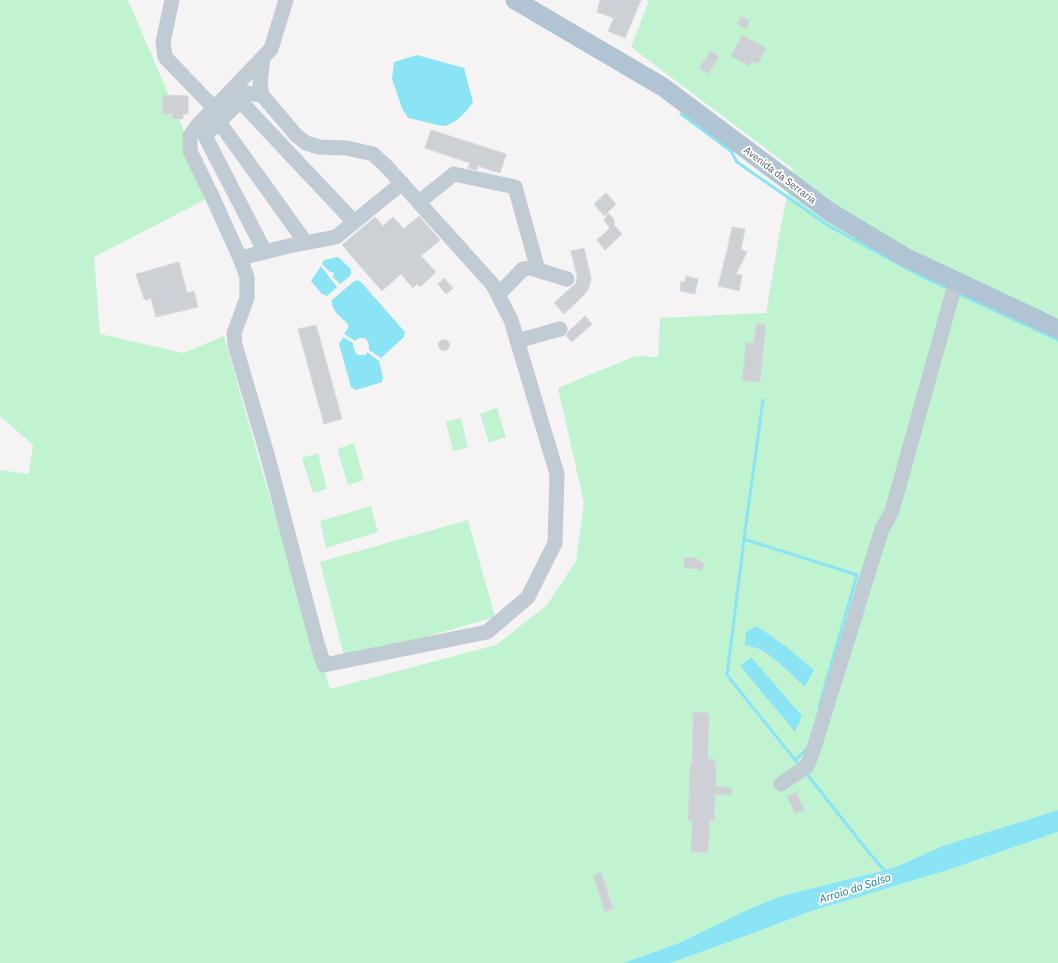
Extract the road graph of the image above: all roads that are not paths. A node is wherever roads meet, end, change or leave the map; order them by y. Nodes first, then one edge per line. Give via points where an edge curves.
1 (172, 0) edge
2 (286, 0) edge
3 (515, 0) edge
4 (262, 58) junction
5 (231, 91) junction
6 (262, 95) junction
7 (217, 115) junction
8 (402, 183) junction
9 (419, 202) junction
10 (354, 222) junction
11 (306, 243) junction
12 (264, 252) junction
13 (240, 258) junction
14 (538, 270) junction
15 (567, 279) dead end
16 (956, 281) junction
17 (498, 295) junction
18 (560, 329) dead end
19 (1058, 329) edge
20 (517, 340) junction
21 (781, 784) dead end

1 - 7 street via 163,42 165,57
2 - 4 street via 271,49
3 - 16 main road, Avenida da Serraria via 664,87 830,212 905,257
4 - 5 street
4 - 6 street
5 - 6 street
5 - 7 street
6 - 8 street via 306,143 373,154
7 - 10 street via 243,104
7 - 11 street
7 - 12 street via 205,136
7 - 13 street via 197,126 190,136 190,151
8 - 9 street
8 - 10 street
9 - 14 street via 454,174 515,187
9 - 17 street via 493,285
10 - 11 street via 336,237
11 - 12 street
12 - 13 street
13 - 20 street via 247,277 247,298 234,333 236,345 324,665 486,632 528,597 555,542 557,474
14 - 15 street
14 - 17 street via 523,269
16 - 19 main road, Avenida da Serraria
16 - 21 street via 892,511 882,529 812,754 807,766
17 - 20 street via 511,320
18 - 20 street

